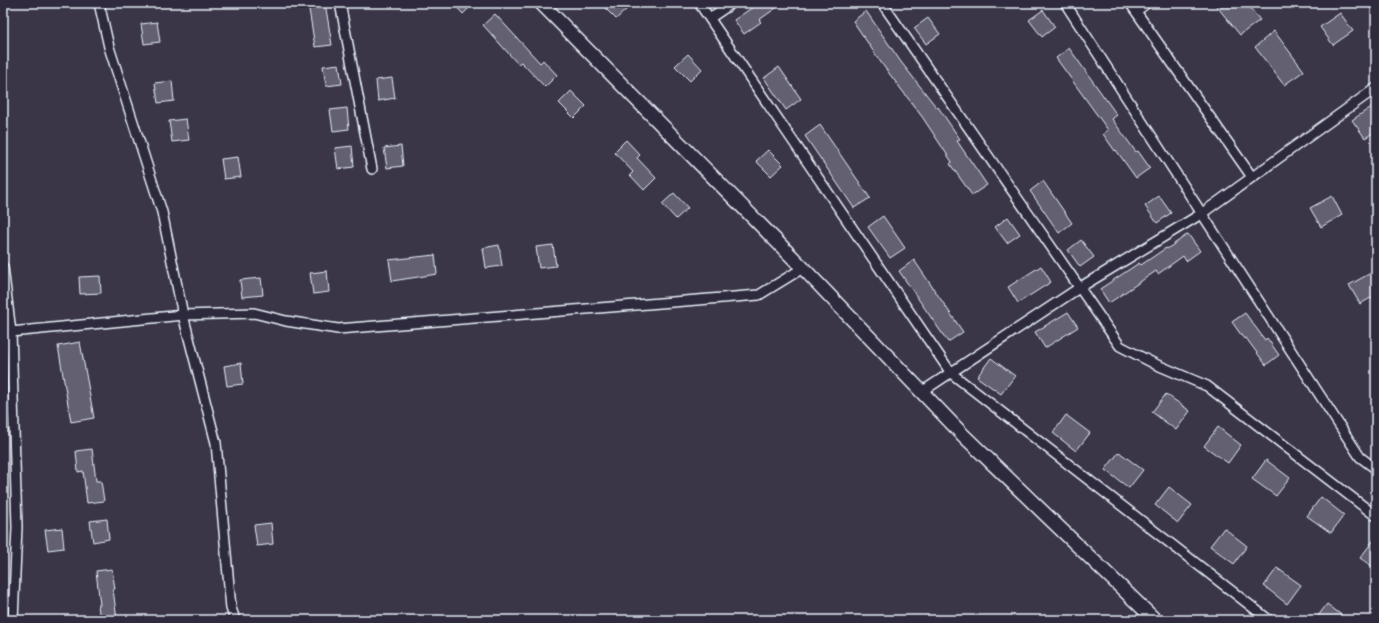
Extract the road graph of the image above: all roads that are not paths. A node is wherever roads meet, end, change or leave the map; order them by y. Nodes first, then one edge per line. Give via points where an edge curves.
1 (99, 3) edge
2 (340, 3) edge
3 (541, 3) edge
4 (699, 3) edge
5 (732, 3) edge
6 (882, 3) edge
7 (1065, 3) edge
8 (1147, 3) edge
9 (1133, 7) edge
10 (710, 18) junction
11 (1376, 88) edge
12 (372, 169) dead end
13 (1252, 177) junction
14 (1202, 214) junction
15 (3, 267) edge
16 (803, 268) junction
17 (1079, 288) junction
18 (183, 315) junction
19 (11, 332) junction
20 (951, 373) junction
21 (923, 391) junction
22 (1376, 469) edge
23 (1376, 516) edge
24 (13, 620) edge
25 (235, 620) edge
26 (1155, 620) edge
27 (1269, 620) edge

1 - 18 street via 109,47 162,212
2 - 12 street
3 - 16 main road
4 - 10 street
5 - 10 street
6 - 17 street
7 - 14 street
8 - 9 street
9 - 13 street
10 - 20 street
11 - 13 street
13 - 14 street
14 - 17 street
14 - 22 street via 1360,457
15 - 19 street
16 - 18 street via 759,295 338,329 254,313
16 - 21 main road
17 - 20 street
17 - 23 street via 1120,346 1207,386
18 - 19 street
18 - 25 street via 216,443 231,608
19 - 24 street via 17,527
20 - 21 street
20 - 27 street
21 - 26 main road via 963,435

